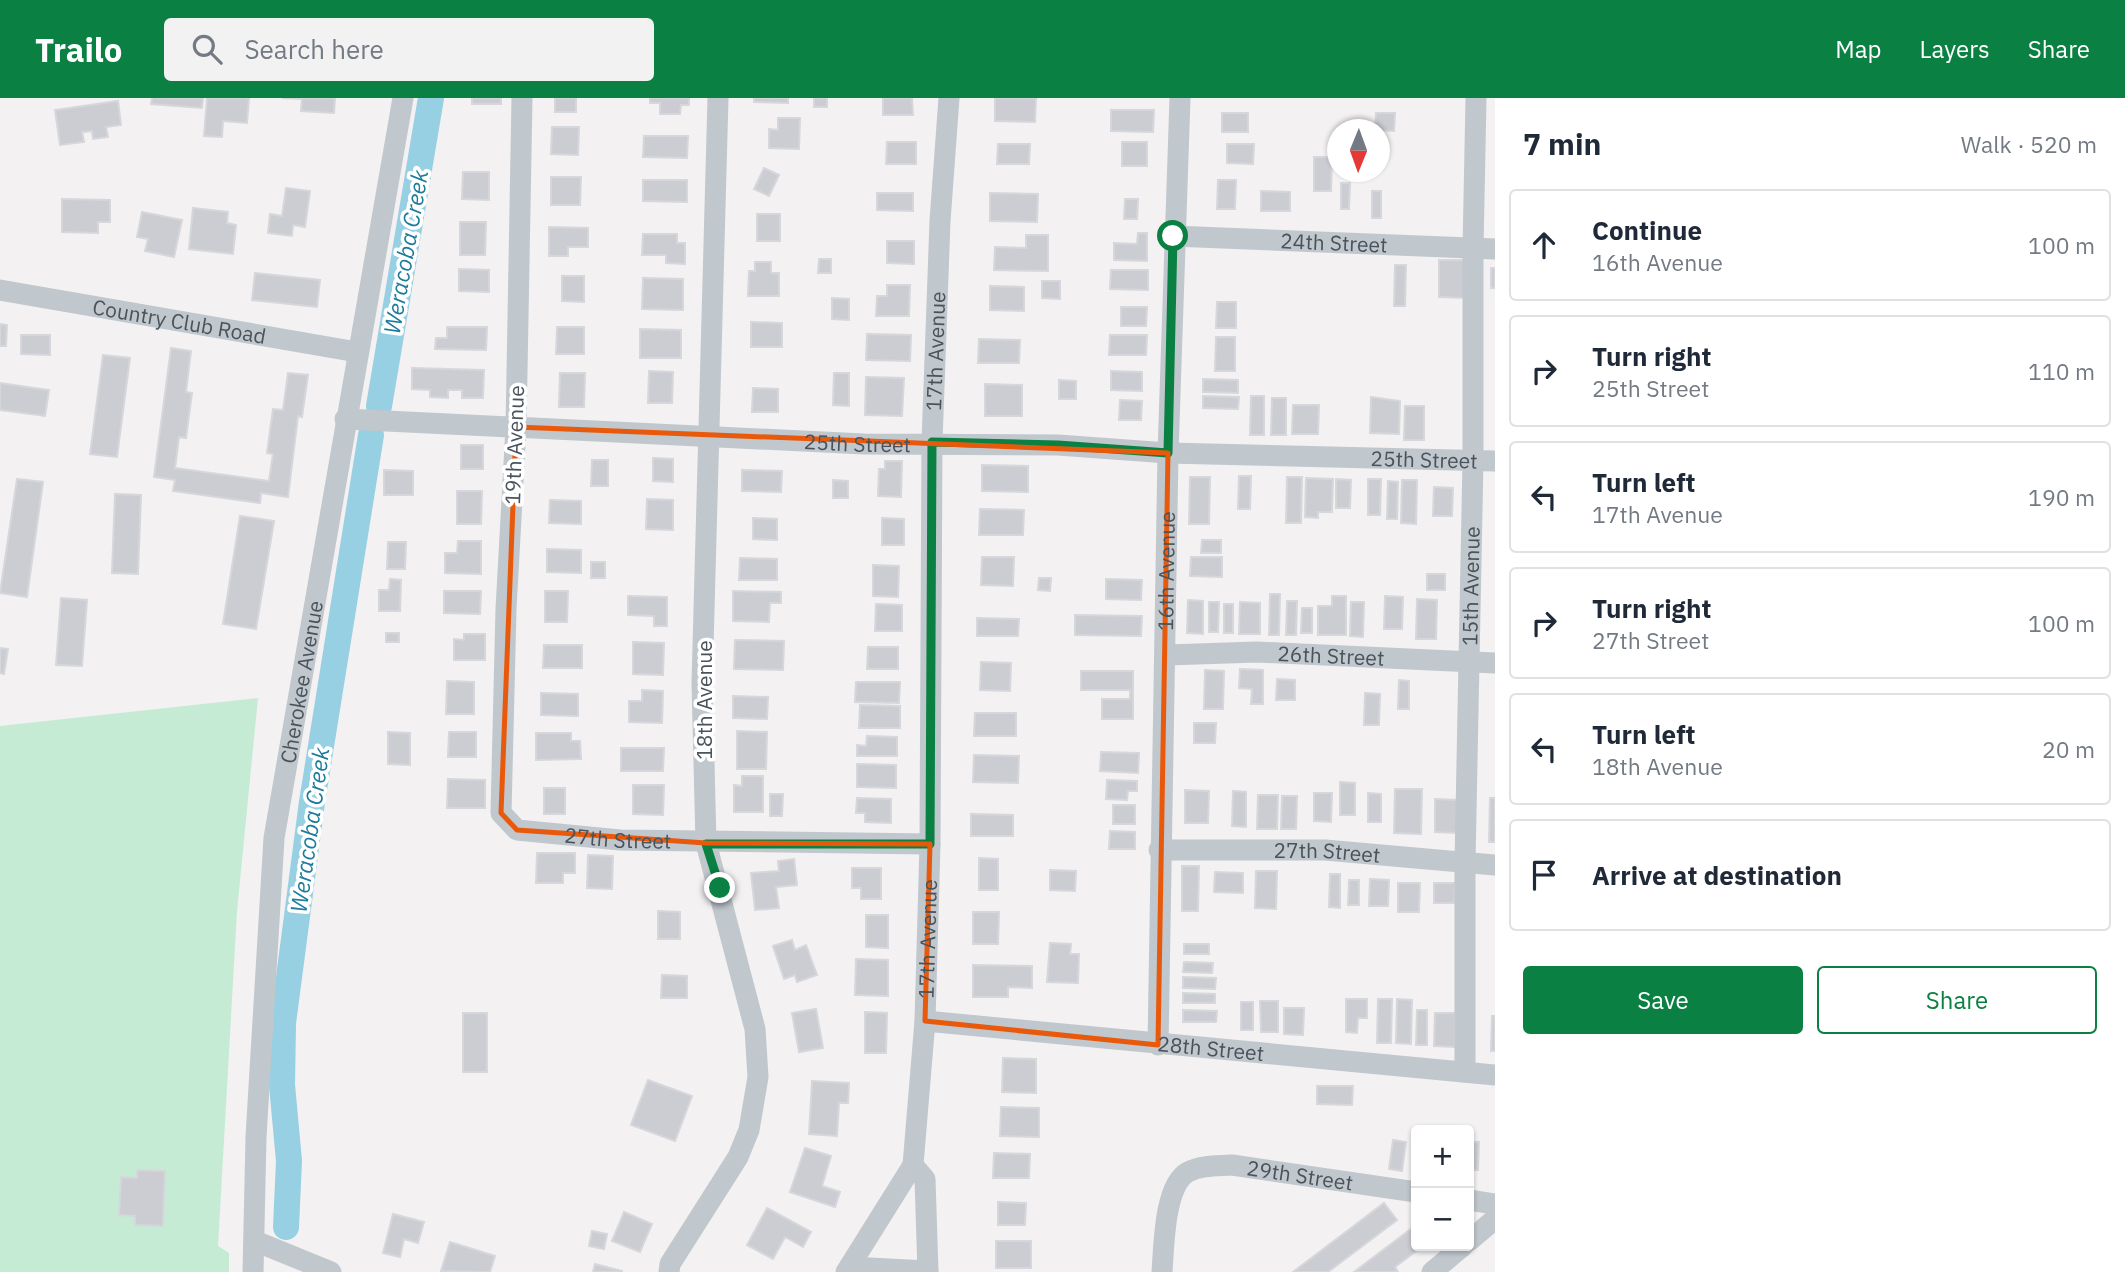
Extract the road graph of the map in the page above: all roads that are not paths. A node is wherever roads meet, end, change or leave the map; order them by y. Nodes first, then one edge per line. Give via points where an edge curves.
1 (403, 98) edge
2 (522, 98) edge
3 (718, 98) edge
4 (949, 98) edge
5 (1180, 98) edge
6 (1476, 98) edge
7 (1173, 236) junction
8 (1472, 249) junction
9 (1495, 249) edge
10 (0, 290) edge
11 (357, 352) junction
12 (345, 419) junction
13 (516, 426) junction
14 (711, 438) junction
15 (932, 442) junction
16 (1168, 453) junction
17 (1474, 460) junction
18 (1495, 461) edge
19 (1167, 655) junction
20 (1468, 662) junction
21 (1495, 663) edge
22 (500, 793) joint
23 (706, 844) junction
24 (930, 844) junction
25 (1159, 849) junction
26 (1465, 863) junction
27 (1495, 865) edge
28 (925, 1021) junction
29 (1158, 1045) junction
30 (1465, 1072) junction
31 (1495, 1075) edge
32 (913, 1165) junction
33 (1411, 1191) edge
34 (1474, 1201) edge
35 (1495, 1204) edge
36 (1495, 1219) edge
37 (1474, 1237) edge
38 (255, 1241) junction
39 (1457, 1251) edge
40 (848, 1269) edge
41 (928, 1271) edge
42 (253, 1272) edge
43 (331, 1272) edge
44 (668, 1272) edge
45 (1162, 1272) edge
46 (1432, 1272) edge

1 - 11 street, Cherokee Avenue
2 - 13 street, 19th Avenue
3 - 14 street, 18th Avenue
4 - 15 street, 17th Avenue
5 - 7 street, 16th Avenue
6 - 8 street, 15th Avenue
7 - 8 street, 24th Street
7 - 16 street, 16th Avenue
8 - 9 street, 24th Street
8 - 17 street, 15th Avenue
10 - 11 street, Country Club Road
11 - 12 street, Cherokee Avenue
12 - 13 street, 25th Street
12 - 38 street, Cherokee Avenue via 274,838 256,1137
13 - 14 street, 25th Street
13 - 22 street, 19th Avenue
14 - 15 street, 25th Street
14 - 23 street, 18th Avenue via 702,683
15 - 16 street, 25th Street
15 - 24 street, 17th Avenue
16 - 17 street, 25th Street
16 - 19 street, 16th Avenue
17 - 18 street, 25th Street
17 - 20 street, 15th Avenue
19 - 20 street, 26th Street via 1257,652
19 - 25 street, 16th Avenue
20 - 21 street, 26th Street
20 - 26 street, 15th Avenue
22 - 23 street, 27th Street via 501,813 517,830
23 - 24 street, 27th Street
23 - 44 street, 18th Avenue via 755,1029 758,1077 749,1130 738,1157
24 - 28 street, 17th Avenue
25 - 26 street, 27th Street via 1325,850
25 - 29 street, 16th Avenue
26 - 27 street, 27th Street
26 - 30 street, 15th Avenue
28 - 29 street, 28th Street
28 - 32 street, 17th Avenue
29 - 30 street, 28th Street
30 - 31 street, 28th Street
32 - 40 street
32 - 41 street, 17th Avenue via 925,1179
33 - 45 street, 29th Street via 1232,1165 1203,1167 1186,1173 1174,1185
34 - 35 street
36 - 37 street
38 - 42 street, Cherokee Avenue
38 - 43 street
39 - 46 street
40 - 41 street

